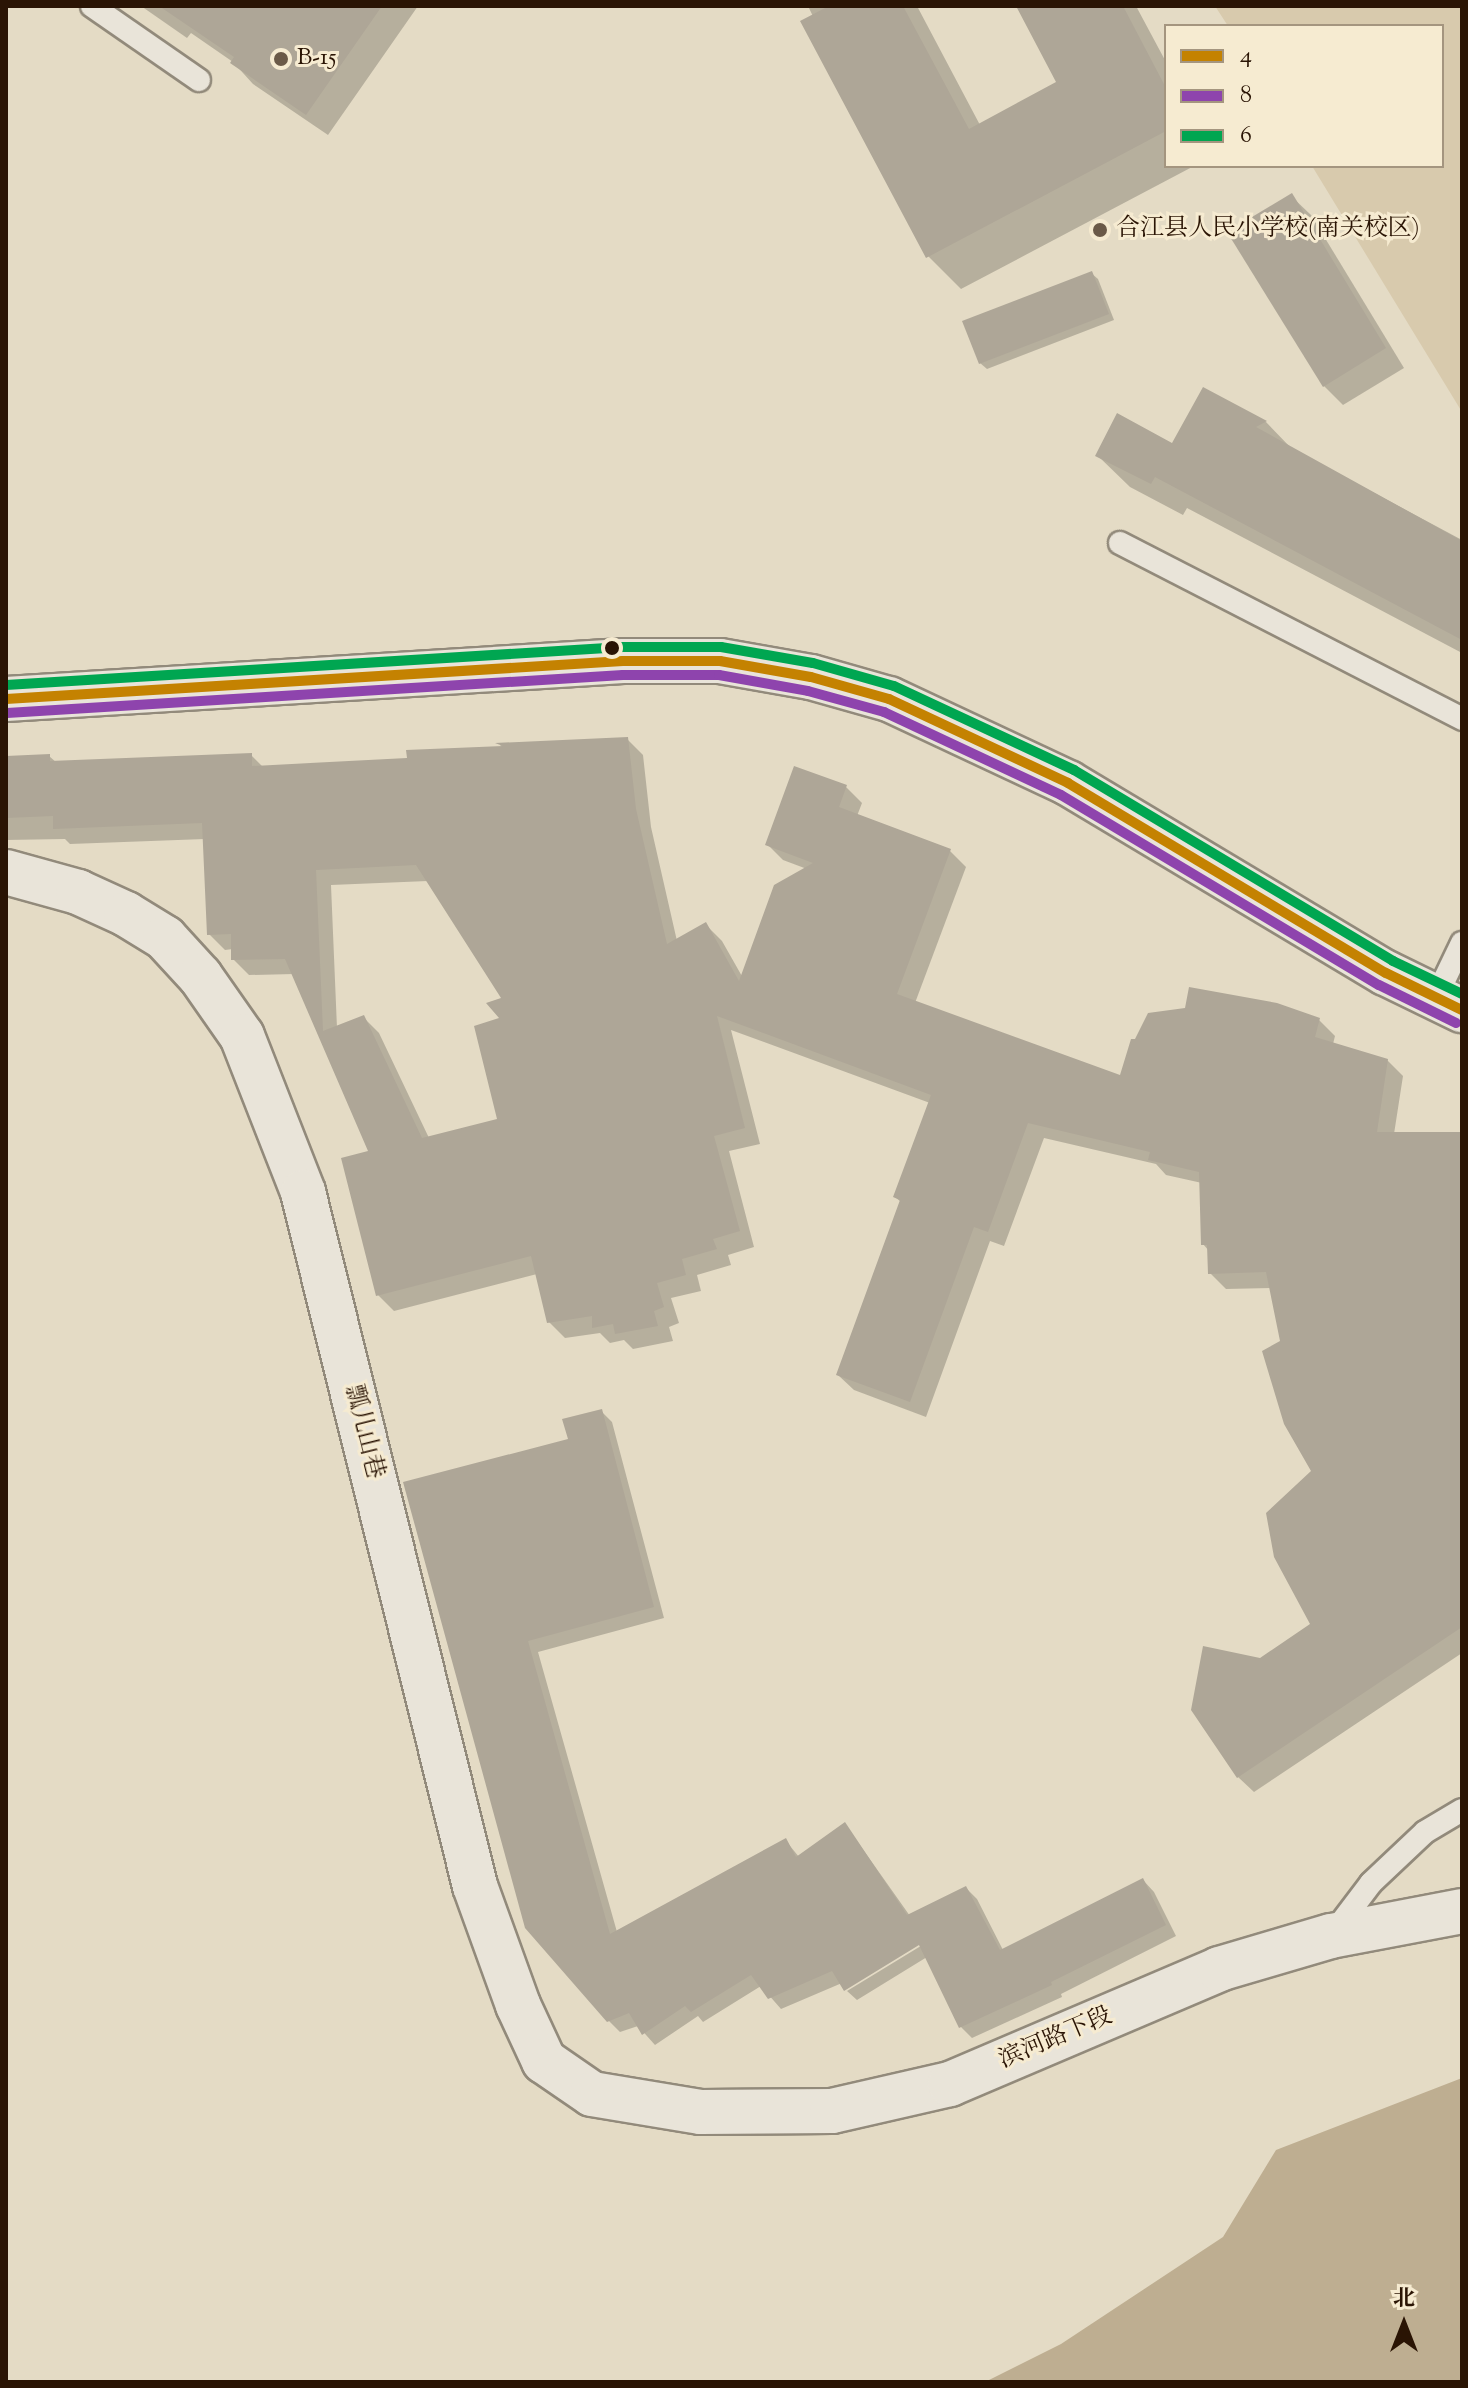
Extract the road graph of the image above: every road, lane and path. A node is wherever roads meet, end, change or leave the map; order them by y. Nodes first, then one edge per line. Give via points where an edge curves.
1 (92, 6) edge
2 (199, 80) dead end
3 (1120, 543) dead end
4 (6, 699) edge
5 (1462, 719) edge
6 (6, 872) edge
7 (1462, 943) edge
8 (1449, 1004) edge
9 (1462, 1810) edge
10 (1462, 1911) edge
11 (1331, 1936) junction
12 (592, 2094) joint

1 - 2 lane
3 - 5 lane
4 - 8 street via 623,661 720,661 811,677 889,699 1068,783 1386,973
6 - 12 street, 瓢儿山巷 via 78,892 165,938 200,976 242,1036 303,1192 475,1886 544,2061
7 - 8 lane
9 - 11 lane via 1425,1832 1371,1883
10 - 11 street, 滨河路下段
11 - 12 street, 滨河路下段 via 1219,1969 950,2084 832,2111 701,2112

